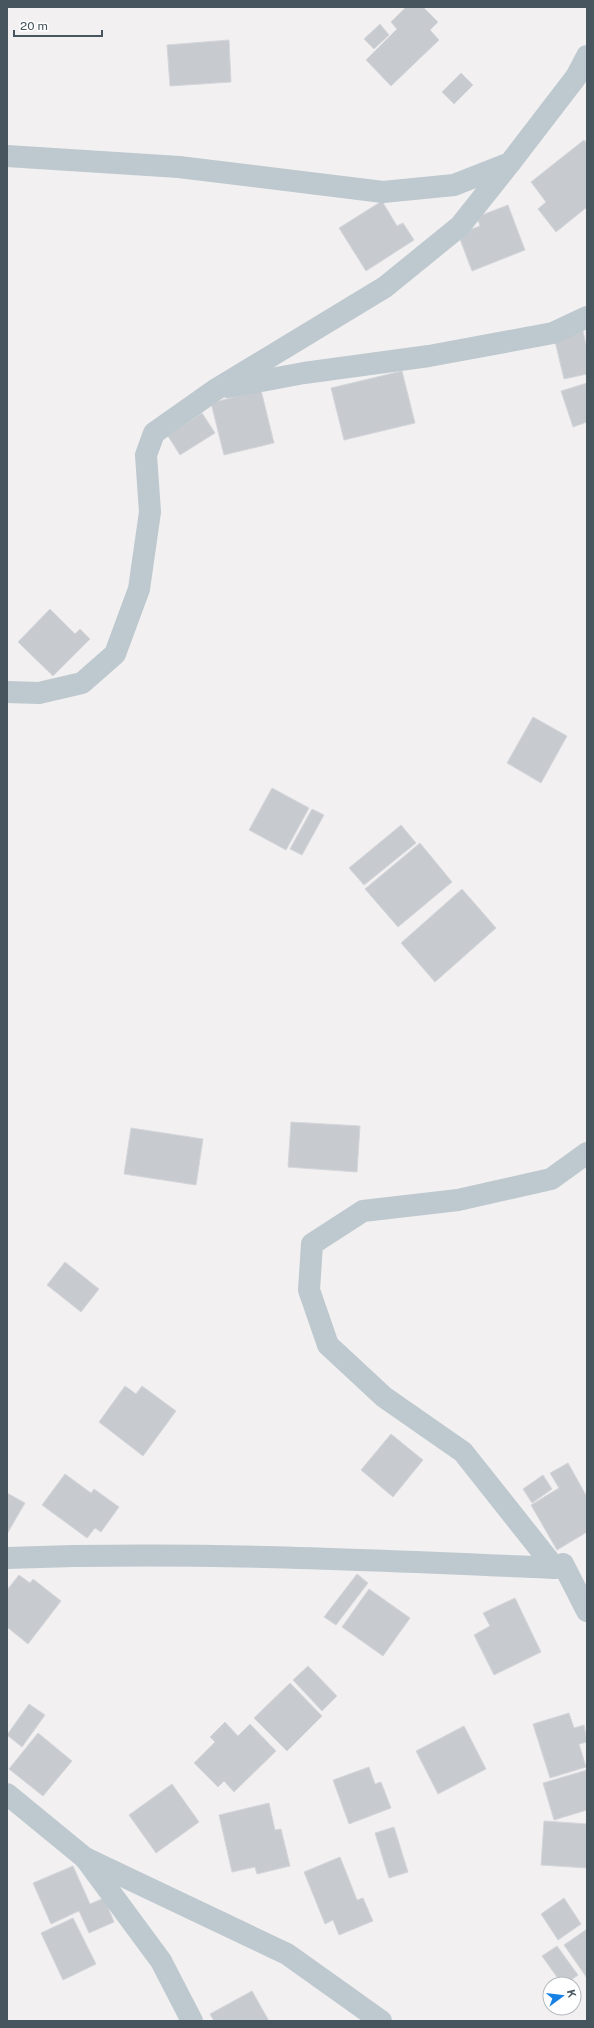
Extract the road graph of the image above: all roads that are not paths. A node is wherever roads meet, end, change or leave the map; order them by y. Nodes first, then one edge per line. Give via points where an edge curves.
1 (587, 56) edge
2 (7, 156) edge
3 (510, 163) junction
4 (587, 317) edge
5 (214, 390) junction
6 (7, 692) edge
7 (587, 1153) edge
8 (7, 1558) edge
9 (555, 1568) junction
10 (587, 1611) edge
11 (7, 1794) edge
12 (85, 1858) junction
13 (192, 2021) edge
14 (381, 2021) edge

1 - 3 street via 576,77
2 - 3 street via 179,167 383,192 454,185
3 - 5 street via 460,226 385,287
4 - 5 street via 553,333 538,336
5 - 6 street via 154,434 146,455 150,512 139,589 115,654 82,683 39,693
7 - 9 street via 551,1179 458,1200 363,1211 312,1244 309,1290 328,1345 384,1397 463,1452
8 - 9 street via 95,1554 360,1560
9 - 10 street via 563,1564
11 - 12 street
12 - 13 street via 161,1961
12 - 14 street via 287,1954

